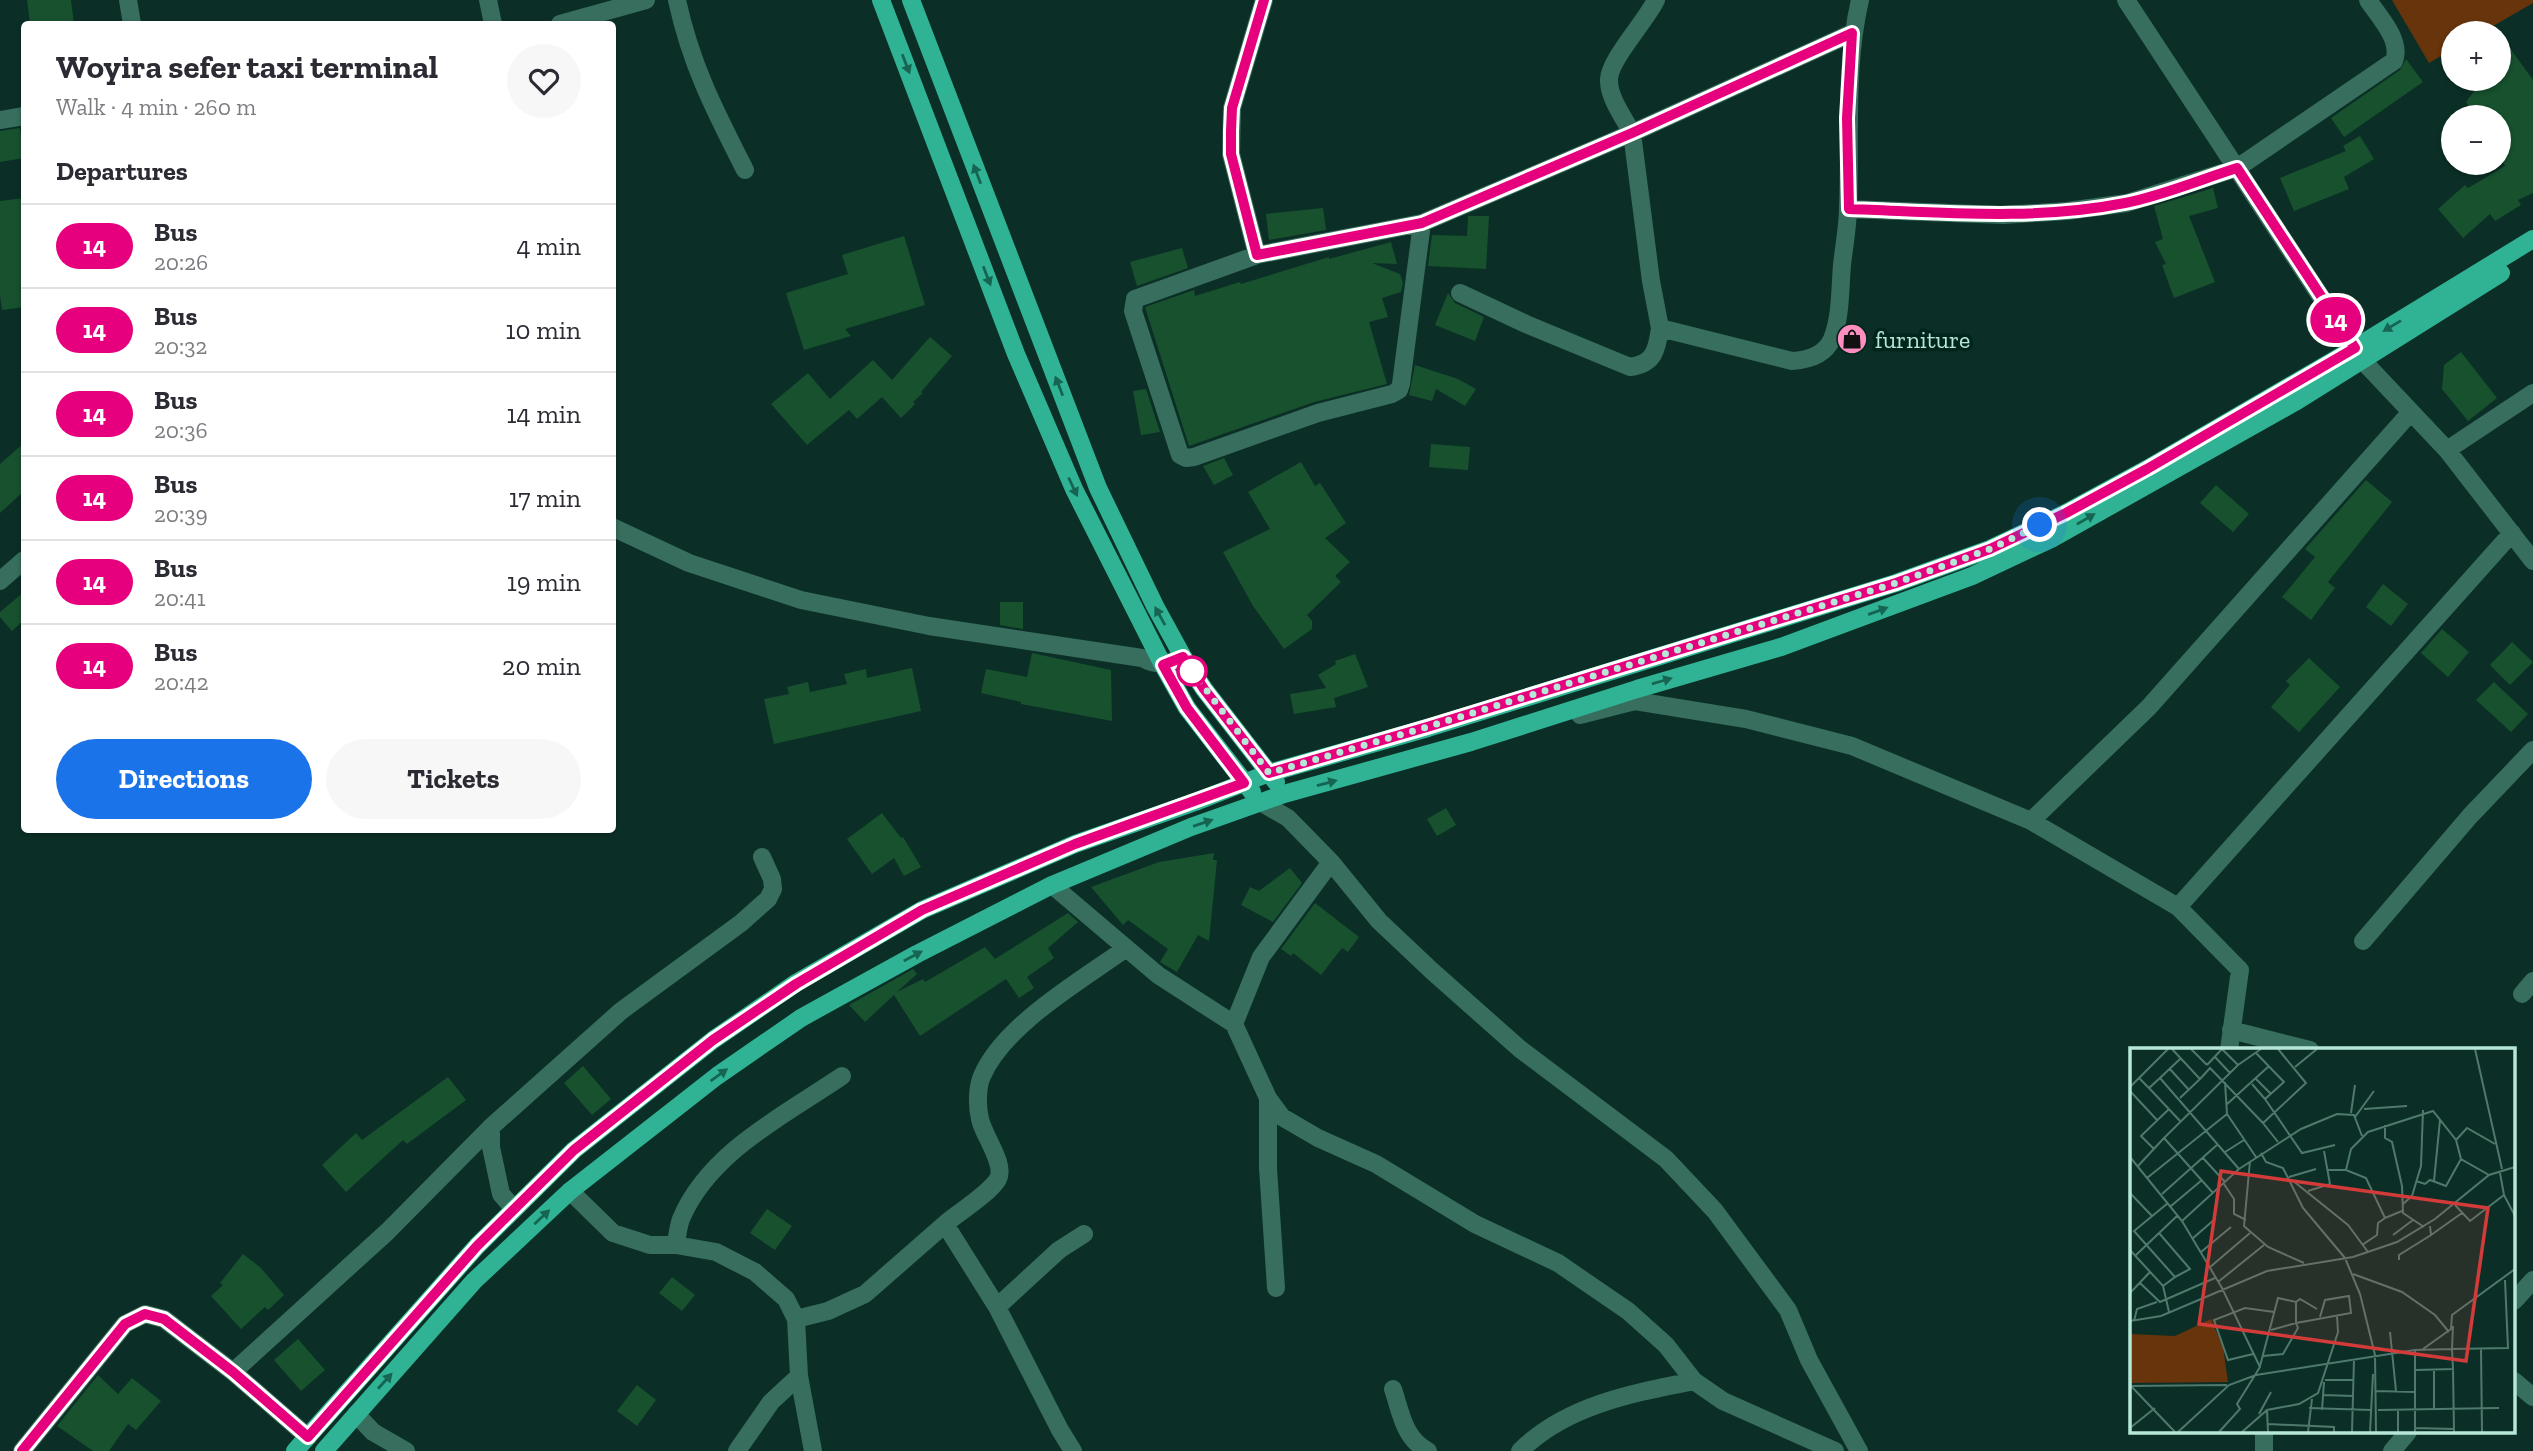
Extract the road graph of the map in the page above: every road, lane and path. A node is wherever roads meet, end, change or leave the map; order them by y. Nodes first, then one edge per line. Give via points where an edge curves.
1 (128, 0) edge
2 (488, 0) edge
3 (646, 0) edge
4 (677, 0) edge
5 (881, 0) edge
6 (911, 0) edge
7 (1264, 0) edge
8 (1656, 0) edge
9 (1860, 0) edge
10 (2126, 0) edge
11 (2368, 0) edge
12 (132, 21) edge
13 (492, 21) edge
14 (571, 21) edge
15 (1852, 33) junction
16 (21, 117) edge
17 (0, 120) edge
18 (1632, 133) junction
19 (2237, 168) junction
20 (745, 170) dead end
21 (1849, 209) junction
22 (1422, 223) junction
23 (2533, 239) edge
24 (2533, 251) edge
25 (1257, 255) junction
26 (1460, 293) dead end
27 (1660, 328) junction
28 (2359, 354) junction
29 (2533, 393) edge
30 (2410, 413) junction
31 (2447, 450) junction
32 (616, 529) edge
33 (2511, 533) junction
34 (2533, 561) edge
35 (21, 563) edge
36 (0, 581) edge
37 (1183, 657) junction
38 (1163, 665) junction
39 (1471, 742) junction
40 (2533, 750) edge
41 (1269, 773) junction
42 (1244, 783) junction
43 (1284, 794) junction
44 (1262, 803) junction
45 (1288, 818) junction
46 (2031, 821) junction
47 (762, 857) dead end
48 (1331, 862) junction
49 (1052, 885) junction
50 (2178, 907) junction
51 (2363, 941) dead end
52 (1125, 949) junction
53 (1234, 1024) junction
54 (2231, 1031) junction
55 (2228, 1048) edge
56 (2302, 1048) edge
57 (842, 1076) dead end
58 (1268, 1098) junction
59 (491, 1127) junction
60 (570, 1191) junction
61 (514, 1209) junction
62 (945, 1224) junction
63 (1084, 1234) dead end
64 (676, 1245) junction
65 (2533, 1280) edge
66 (1276, 1288) dead end
67 (2516, 1299) edge
68 (997, 1307) junction
69 (796, 1320) junction
70 (233, 1372) junction
71 (799, 1376) junction
72 (1694, 1381) junction
73 (2516, 1383) edge
74 (1393, 1389) dead end
75 (2533, 1397) edge
76 (356, 1414) junction
77 (2406, 1434) edge
78 (308, 1437) junction
79 (22, 1451) edge
80 (295, 1451) edge
81 (324, 1451) edge
82 (407, 1451) edge
83 (737, 1451) edge
84 (813, 1451) edge
85 (1073, 1451) edge
86 (1428, 1451) edge
87 (1520, 1451) edge
88 (1835, 1451) edge
89 (1859, 1451) edge
90 (2392, 1451) edge

1 - 12 street
2 - 13 street
3 - 14 street
4 - 20 street via 706,94
5 -> 38 main road via 1016,354 1074,489
37 -> 6 main road via 1098,488
7 - 25 street via 1232,108 1231,142
8 - 18 street via 1608,78
9 - 15 street
10 - 19 street
11 - 19 street via 2396,43 2394,61
15 - 18 street
15 - 21 street via 1847,118
16 - 17 street
18 - 22 street
18 - 27 street
19 - 21 street via 2127,203 2067,211 2003,215
19 - 28 street
21 - 27 street via 1838,312 1832,340 1820,353 1792,361
22 - 25 street
22 - 25 street via 1399,390 1186,458 1180,455 1137,324 1135,299
23 -> 28 main road
24 - 28 main road
26 - 27 street via 1630,367 1653,356
28 - 30 street
39 -> 28 main road via 1781,647 1972,576 2053,538 2295,402
28 - 41 main road via 2066,513 1990,549 1896,583
29 - 31 street
30 - 31 street
30 - 46 street via 2149,707
31 - 33 street
32 - 38 street via 689,563 801,600
33 - 34 street
33 - 50 street
35 - 36 street
37 - 38 street
37 - 41 main road
38 - 42 main road via 1187,708
43 -> 39 main road
39 - 46 street via 1635,701 1746,719 1852,746
40 - 51 street
41 - 42 main road
41 - 43 main road
42 - 44 main road
42 - 61 main road via 1075,844 922,910 859,946 713,1040 574,1150
43 - 44 main road
43 - 45 street
44 - 45 street
49 -> 44 main road via 1145,844
45 - 48 street
46 - 50 street
47 - 59 street via 772,879 768,899 621,1011
48 - 53 street via 1261,957
48 - 89 street via 1379,921 1433,971 1521,1049 1666,1159 1715,1210 1788,1310 1809,1360
49 - 52 street
60 -> 49 main road via 717,1076 801,1018
50 - 54 street via 2240,970
52 - 53 street
52 - 62 street via 1030,1018 993,1057 981,1079 980,1120 1000,1177
53 - 58 street
54 - 55 street
54 - 56 street
57 - 64 street via 732,1152 708,1175 681,1220
58 - 66 street
58 - 72 street via 1282,1117 1318,1138 1376,1164 1475,1224 1558,1263 1628,1311 1667,1345
59 - 61 street via 501,1194
59 - 70 street via 387,1232
60 - 64 street via 613,1233 650,1245
76 -> 60 main road via 474,1281
61 - 78 main road
62 - 68 street
62 - 69 street via 865,1294
63 - 68 street via 1059,1250
64 - 69 street via 716,1252 754,1272 786,1299
65 - 67 street
68 - 85 street
69 - 71 street
70 - 78 street
70 - 79 street via 164,1319 145,1314 125,1324
71 - 83 street via 771,1402
71 - 84 street
72 - 87 street via 1632,1393 1578,1412
72 - 88 street via 1723,1401
73 - 75 street
74 - 86 street via 1409,1436
76 - 81 main road
76 - 82 street via 373,1432
77 - 90 street
78 - 80 main road

